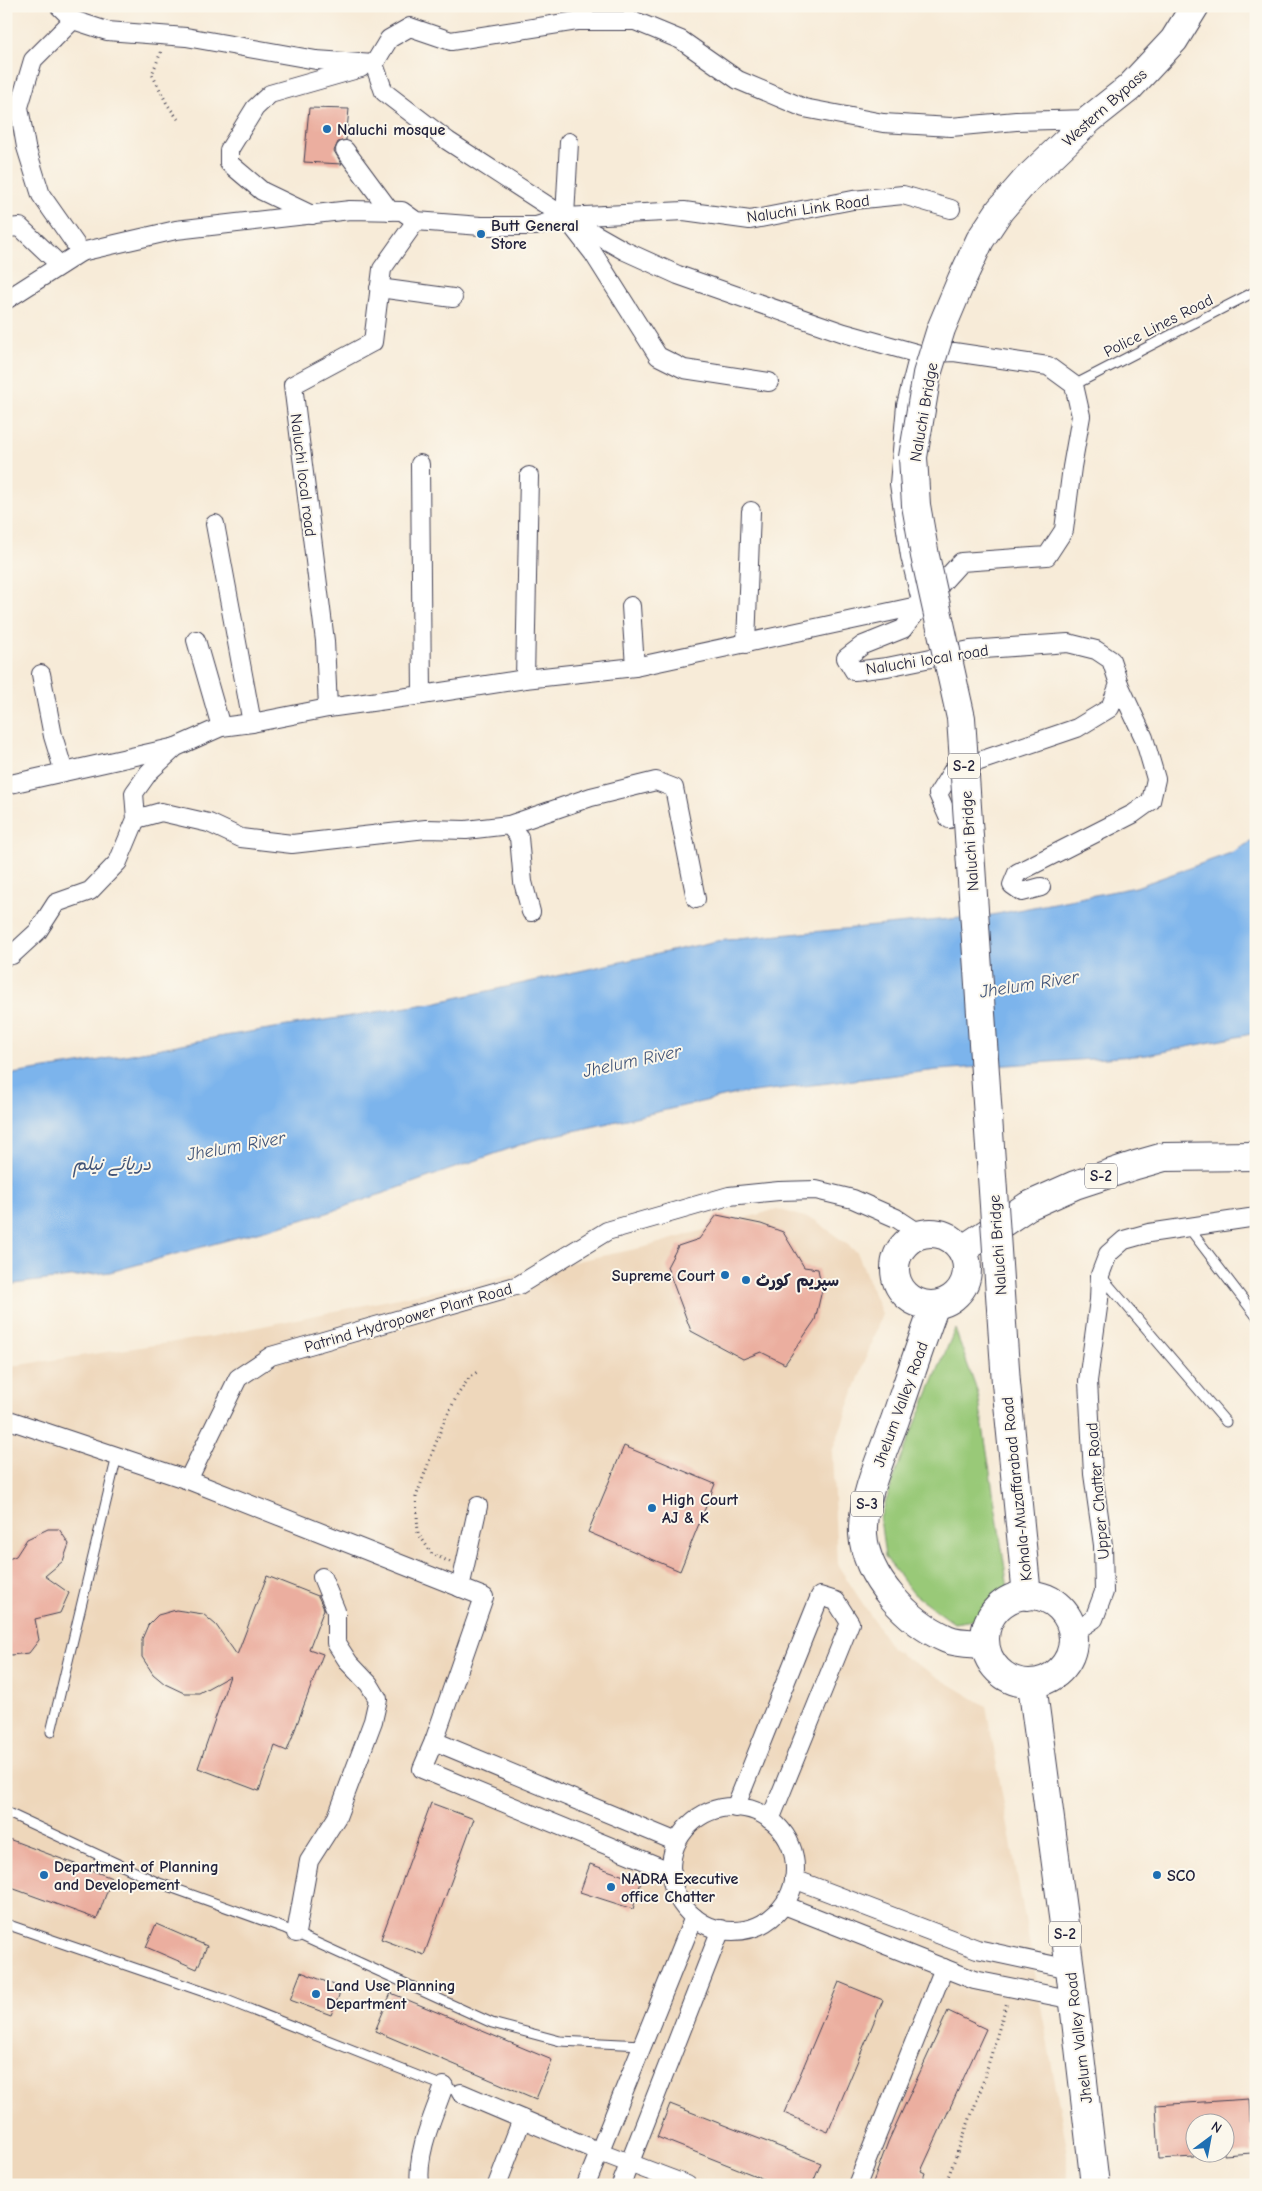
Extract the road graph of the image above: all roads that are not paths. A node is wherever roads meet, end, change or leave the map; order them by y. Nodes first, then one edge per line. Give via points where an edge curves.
1 (59, 6) edge
2 (1195, 6) edge
3 (73, 20) junction
4 (374, 64) junction
5 (1090, 119) junction
6 (569, 142) dead end
7 (345, 150) dead end
8 (1026, 180) joint
9 (951, 210) dead end
10 (390, 211) junction
11 (312, 215) junction
12 (565, 217) junction
13 (416, 221) junction
14 (6, 228) edge
15 (81, 252) junction
16 (60, 266) junction
17 (379, 288) junction
18 (1256, 291) edge
19 (453, 298) dead end
20 (6, 300) edge
21 (919, 354) junction
22 (769, 382) dead end
23 (1074, 385) junction
24 (420, 464) dead end
25 (529, 476) dead end
26 (750, 511) dead end
27 (215, 524) dead end
28 (922, 605) junction
29 (631, 606) dead end
30 (196, 640) dead end
31 (746, 644) junction
32 (635, 667) junction
33 (41, 674) dead end
34 (525, 679) junction
35 (1119, 684) junction
36 (422, 695) junction
37 (328, 708) junction
38 (252, 722) junction
39 (221, 727) junction
40 (176, 747) junction
41 (64, 772) junction
42 (6, 785) edge
43 (136, 819) junction
44 (949, 819) dead end
45 (509, 825) junction
46 (1041, 887) dead end
47 (696, 899) dead end
48 (531, 912) dead end
49 (6, 956) edge
50 (1256, 1156) edge
51 (1256, 1217) edge
52 (1188, 1227) junction
53 (922, 1234) junction
54 (962, 1250) junction
55 (1100, 1275) junction
56 (934, 1305) junction
57 (1256, 1316) edge
58 (1006, 1383) joint
59 (6, 1419) edge
60 (1226, 1422) dead end
61 (117, 1456) junction
62 (188, 1480) junction
63 (478, 1506) dead end
64 (322, 1577) dead end
65 (460, 1588) junction
66 (1027, 1596) junction
67 (1073, 1633) junction
68 (985, 1644) junction
69 (1032, 1684) junction
70 (51, 1732) dead end
71 (434, 1741) junction
72 (735, 1808) junction
73 (6, 1812) edge
74 (770, 1820) junction
75 (677, 1842) junction
76 (672, 1872) junction
77 (794, 1878) junction
78 (784, 1905) junction
79 (694, 1917) junction
80 (6, 1924) edge
81 (721, 1929) junction
82 (296, 1934) junction
83 (944, 1968) junction
84 (1070, 1969) junction
85 (1074, 2000) junction
86 (642, 2045) junction
87 (444, 2086) junction
88 (462, 2093) joint
89 (522, 2119) junction
90 (600, 2152) junction
91 (630, 2162) junction
92 (420, 2185) edge
93 (497, 2185) edge
94 (586, 2185) edge
95 (621, 2185) edge
96 (687, 2185) edge
97 (857, 2185) edge
98 (1095, 2185) edge

1 - 3 street
2 - 5 highway, Western Bypass via 1174,40 1129,88
3 - 4 street via 107,31 169,36 316,60
3 - 15 street via 33,60 19,107 26,147 41,195
4 - 5 street via 389,39 410,27 452,41 576,21 635,21 681,40 738,80 804,108 883,123 951,127
4 - 11 street via 270,94 255,108 229,150 229,163 262,191
4 - 12 street via 384,92 448,142
5 - 8 highway, Western Bypass
6 - 12 street
7 - 10 street
8 - 58 highway, Naluchi Bridge / S-2, bridge via 980,240 951,304 927,374 913,457 916,505 925,556 961,718
9 - 12 street, Naluchi Link Road via 902,195 852,200 750,220 684,211
10 - 11 street via 350,210
10 - 13 street via 402,211
11 - 15 street via 176,230
12 - 13 street via 536,226
12 - 21 street via 624,251 678,275 844,333
12 - 22 street via 593,253 658,356 684,370
13 - 17 street, Naluchi local road via 382,269
14 - 16 street via 20,227
15 - 16 street
16 - 20 street
17 - 19 street
17 - 37 street, Naluchi local road via 372,342 293,386 325,641
18 - 23 lane, Police Lines Road
21 - 23 street via 954,352 1048,366
21 - 28 street via 906,405 899,484 910,556
23 - 28 street via 1081,416 1064,530 1048,556 961,562
24 - 36 street
25 - 34 street
26 - 31 street
27 - 38 street
28 - 31 street
28 - 35 street, Naluchi local road via 903,629 863,645 846,658 854,671 887,668 970,650 1068,644 1096,650 1111,660
29 - 32 street
30 - 39 street
31 - 32 street
32 - 34 street
33 - 41 street
34 - 36 street
35 - 44 street via 1110,708 1077,728 953,770 938,794
35 - 46 street, Naluchi local road via 1144,738 1156,779 1152,802 1017,872 1012,885 1022,892
36 - 37 street
37 - 38 street
38 - 39 street
39 - 40 street
40 - 41 street
40 - 43 street via 149,772 134,793
41 - 42 street
43 - 45 street via 161,812 209,823 241,838 292,844 426,829 466,830
43 - 49 street via 118,862 90,891 56,903 38,931 12,955
45 - 47 street via 591,797 656,781 674,788
45 - 48 street via 519,837 523,882
50 - 54 highway, S-2 via 1164,1157 1136,1165 1075,1185 1028,1206
51 - 52 street, Upper Chatter Road
52 - 55 street, Upper Chatter Road via 1124,1240 1108,1254
52 - 57 lane
53 - 54 highway via 944,1236
53 - 56 highway via 903,1247 895,1268 902,1290 911,1299
53 - 62 street, Patrind Hydropower Plant Road via 896,1218 853,1199 816,1190 730,1196 607,1231 519,1285 271,1356 238,1378
54 - 56 highway via 967,1274 964,1285 946,1302
55 - 60 lane
55 - 67 street, Upper Chatter Road via 1088,1382 1093,1474 1104,1546 1104,1592 1094,1619
56 - 68 highway, Jhelum Valley Road / S-3 via 874,1476 863,1534 883,1589 911,1617 948,1640
58 - 66 highway, Kohala-Muzaffarabad Road / S-2
59 - 61 street
61 - 62 street
61 - 70 lane
62 - 65 street
63 - 65 street
64 - 82 street via 336,1611 336,1643 378,1700 337,1817 309,1861
65 - 71 street via 484,1597
66 - 67 highway via 1047,1599 1060,1607
66 - 68 highway via 1018,1596 994,1611 987,1624
67 - 69 highway via 1068,1661 1058,1673
68 - 69 highway via 993,1666 1004,1676
69 - 84 highway, Jhelum Valley Road / S-2
71 - 75 street
71 - 76 street via 422,1769
72 - 74 street via 745,1808
72 - 74 street via 820,1596 836,1601 850,1622
72 - 75 street via 725,1807 705,1813 689,1825
73 - 82 lane via 159,1883
74 - 77 street via 791,1846
75 - 76 street via 671,1862
76 - 79 street via 672,1882 680,1901
77 - 78 street
77 - 84 street via 977,1949
78 - 81 street via 770,1919 752,1928
78 - 83 street
79 - 81 street
79 - 86 street
80 - 87 lane via 219,1997
81 - 91 street
82 - 86 lane via 492,2023 560,2041
83 - 85 street via 974,1980
83 - 97 street
84 - 85 highway, Jhelum Valley Road / S-2
85 - 98 highway, Jhelum Valley Road / S-2
86 - 90 street
87 - 88 lane
87 - 92 street via 418,2170
88 - 89 street
89 - 90 street
89 - 93 street
90 - 91 street
90 - 94 street
91 - 95 street
91 - 96 street

